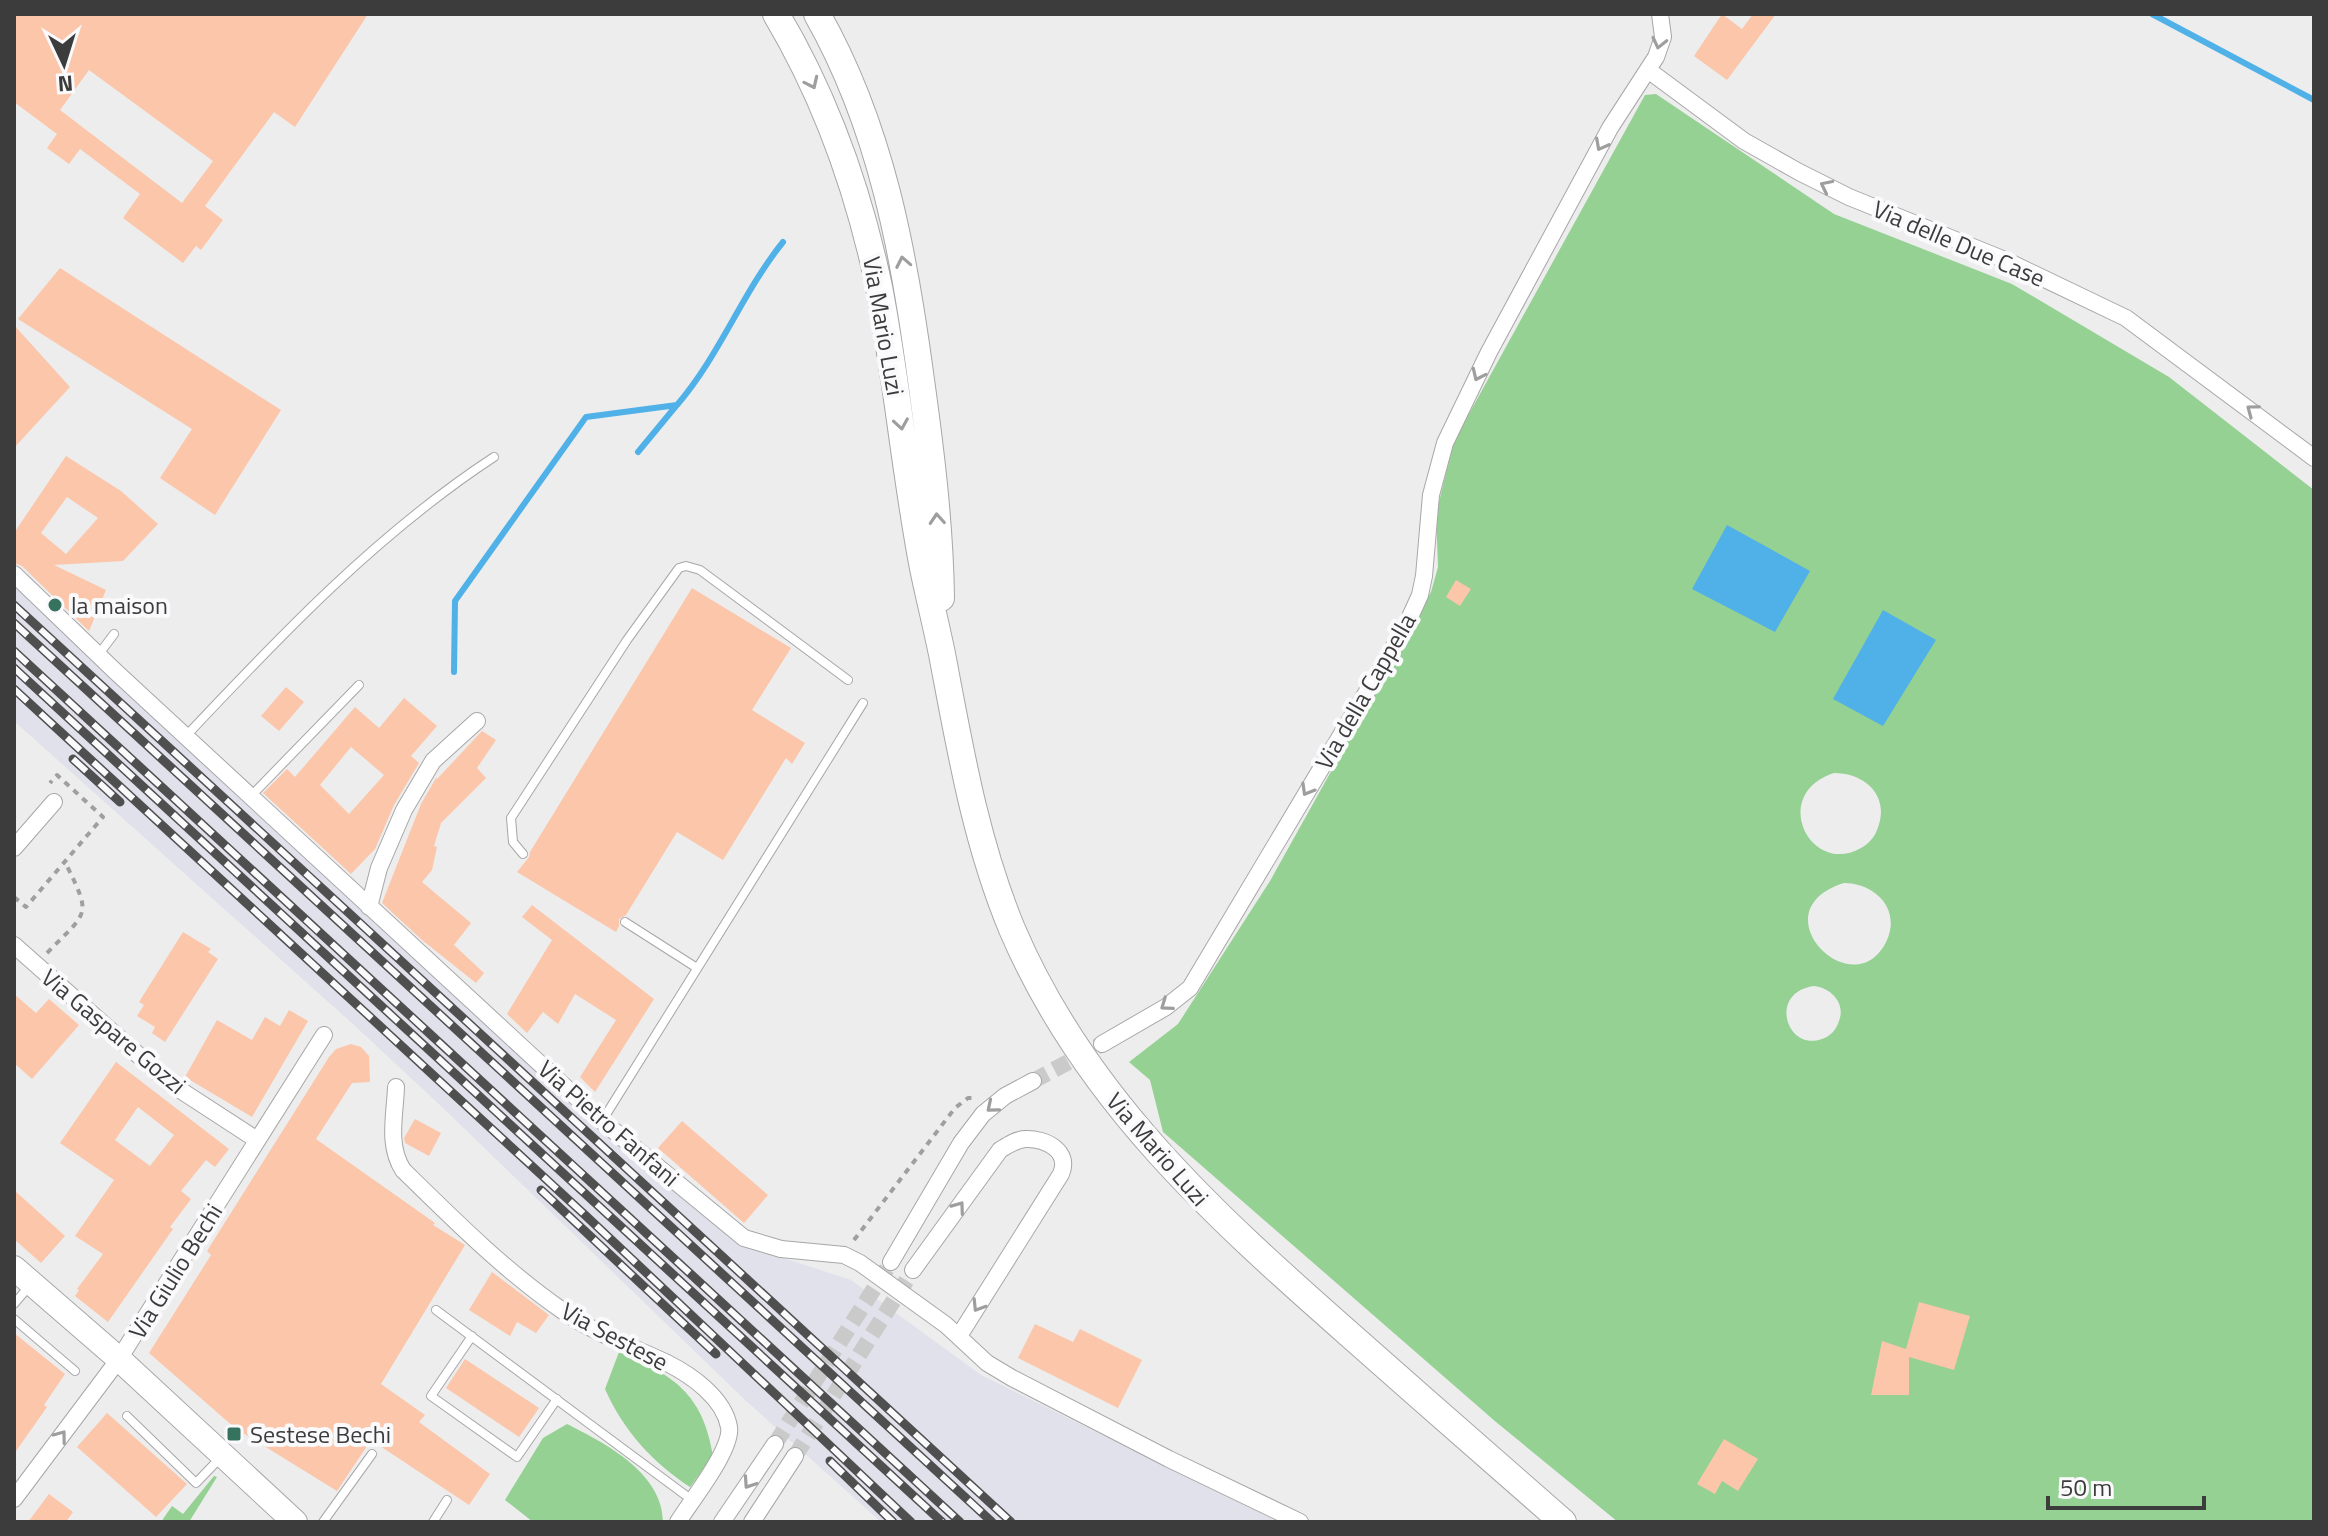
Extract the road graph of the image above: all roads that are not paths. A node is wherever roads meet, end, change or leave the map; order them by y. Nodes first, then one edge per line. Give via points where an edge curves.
1 (776, 14) edge
2 (817, 14) edge
3 (1660, 14) edge
4 (1648, 70) junction
5 (494, 457) dead end
6 (2314, 458) edge
7 (14, 574) edge
8 (114, 634) dead end
9 (942, 653) junction
10 (99, 654) junction
11 (848, 680) dead end
12 (359, 685) dead end
13 (863, 703) dead end
14 (477, 721) dead end
15 (185, 736) junction
16 (250, 796) junction
17 (54, 802) dead end
18 (14, 848) edge
19 (523, 854) dead end
20 (369, 907) junction
21 (625, 922) dead end
22 (14, 945) edge
23 (697, 968) junction
24 (324, 1035) dead end
25 (1102, 1044) tunnel mouth
26 (1033, 1081) tunnel mouth
27 (396, 1087) dead end
28 (602, 1121) junction
29 (257, 1140) junction
30 (891, 1262) tunnel mouth
31 (913, 1270) tunnel mouth
32 (23, 1276) edge
33 (14, 1304) edge
34 (436, 1310) dead end
35 (14, 1319) edge
36 (472, 1336) junction
37 (959, 1336) junction
38 (119, 1359) junction
39 (75, 1371) dead end
40 (557, 1399) junction
41 (127, 1416) dead end
42 (775, 1444) tunnel mouth
43 (372, 1454) dead end
44 (222, 1455) junction
45 (795, 1456) tunnel mouth
46 (14, 1499) edge
47 (447, 1500) dead end
48 (692, 1500) junction
49 (295, 1522) edge
50 (323, 1522) edge
51 (433, 1522) edge
52 (678, 1522) edge
53 (722, 1522) edge
54 (752, 1522) edge
55 (1300, 1522) edge
56 (1563, 1522) edge

1 -> 9 main road, Via Mario Luzi via 821,103 865,227
9 -> 2 main road, Via Mario Luzi via 936,504 896,224 867,121
3 -> 4 street via 1661,46
6 -> 4 street, Via delle Due Case via 2126,318 1799,172 1744,141
4 -> 25 street, Via della Cappella via 1610,128 1445,443 1431,495 1420,595 1405,628 1190,988
5 - 15 lane via 453,484 334,585
7 - 10 street, Via Pietro Fanfani
8 - 10 lane
9 - 56 main road, Via Mario Luzi via 967,791 994,882 1048,1003 1104,1088 1202,1201
10 - 15 street, Via Pietro Fanfani
11 - 19 lane via 700,570 679,568 511,818 513,842
12 - 16 lane
13 - 23 lane
14 - 20 street via 433,761 404,810
15 - 16 street, Via Pietro Fanfani
16 - 20 street, Via Pietro Fanfani
17 - 18 street
20 - 28 street, Via Pietro Fanfani
21 - 23 lane
22 - 29 street, Via Gaspare Gozzi via 171,1084
23 - 28 lane
24 - 29 street, Via Giulio Bechi
26 -> 30 street via 983,1114
27 - 48 street, Via Sestese via 393,1140 403,1170 546,1299 681,1371 724,1414 729,1425 726,1446
28 - 37 street, Via Pietro Fanfani via 744,1238 781,1249 844,1255
29 - 38 street, Via Giulio Bechi
31 -> 37 street via 1000,1150 1034,1139 1061,1153 1061,1174
32 - 33 lane
32 - 38 main road
34 - 36 lane
35 - 39 lane
36 - 40 lane
36 - 40 lane via 431,1396 517,1457
37 - 55 street, Via Pietro Fanfani via 1012,1378
38 - 44 main road
46 -> 38 street, Via Giulio Bechi
40 - 48 lane
41 - 44 lane via 196,1483
42 -> 53 street
43 - 50 lane
44 - 49 main road
45 - 54 street
47 - 51 lane
48 - 52 street, Via Sestese

